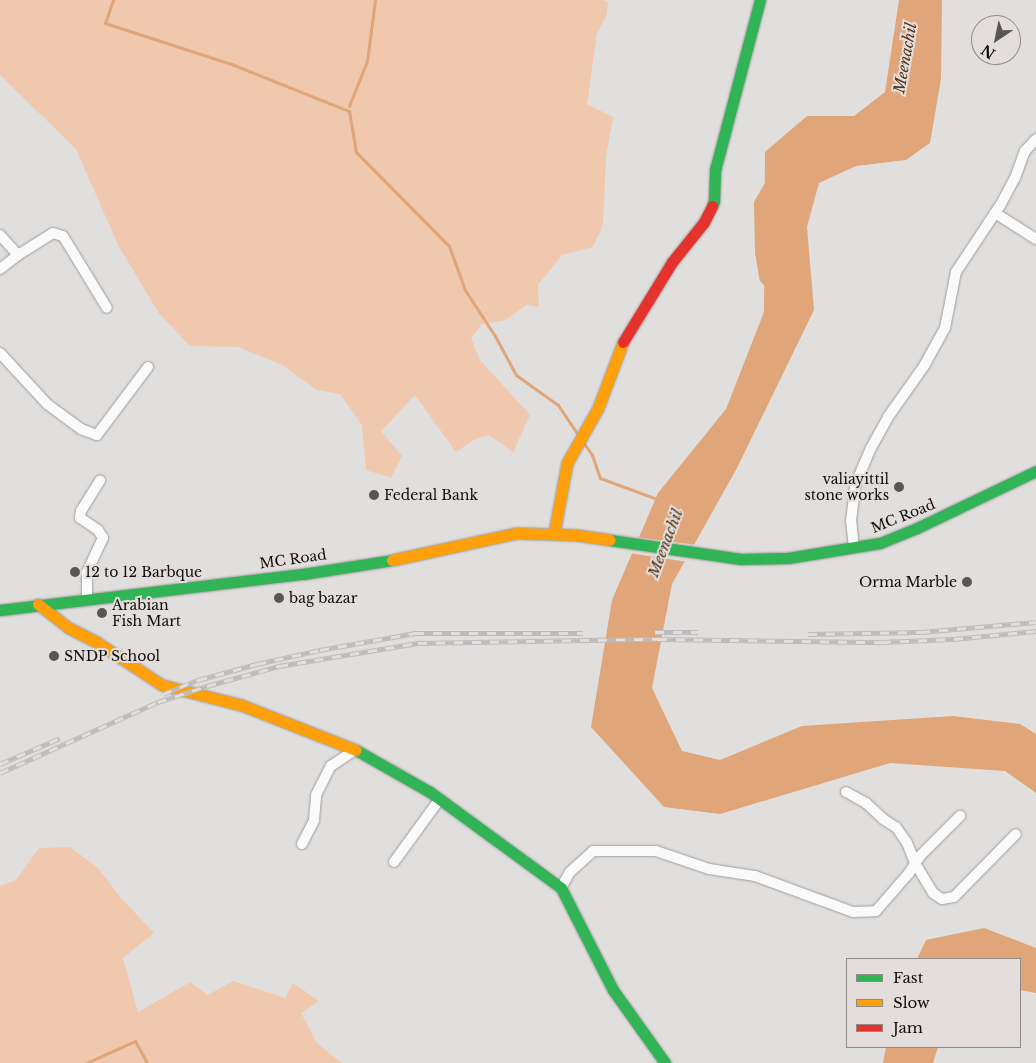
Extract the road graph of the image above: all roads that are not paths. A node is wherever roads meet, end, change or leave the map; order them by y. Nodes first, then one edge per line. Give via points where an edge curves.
1 (760, 0) edge
2 (1036, 139) edge
3 (995, 213) junction
4 (0, 235) edge
5 (1036, 238) edge
6 (18, 255) junction
7 (0, 269) edge
8 (107, 308) dead end
9 (0, 353) edge
10 (148, 367) dead end
11 (1036, 471) edge
12 (100, 481) dead end
13 (554, 532) junction
14 (854, 548) junction
15 (87, 599) junction
16 (38, 604) junction
17 (0, 610) edge
18 (356, 750) junction
19 (846, 792) dead end
20 (439, 800) junction
21 (960, 816) dead end
22 (1016, 834) dead end
23 (302, 844) dead end
24 (394, 862) dead end
25 (915, 863) junction
26 (561, 888) junction
27 (665, 1063) edge

1 - 13 street via 715,170 714,201 704,222 672,262 618,351 598,408 563,478
2 - 3 street via 1025,151 1015,178
3 - 5 street
3 - 14 street via 956,272 945,328 924,366 888,417 856,483 850,521
4 - 6 street
6 - 7 street
6 - 8 street via 53,233 63,236
9 - 10 street via 47,404 81,429 97,435
11 - 14 street, MC Road via 917,528 880,543
12 - 15 street via 80,518 98,530 103,538 87,572
13 - 14 street, MC Road via 741,559 788,558
13 - 15 street, MC Road via 517,533 401,558 303,574
15 - 16 street, MC Road
16 - 17 street, MC Road
16 - 18 street via 69,628 162,685 241,705
18 - 20 street
18 - 23 street via 331,766 316,795 314,820
19 - 25 street via 896,827
20 - 24 street
20 - 26 street
21 - 25 street
22 - 25 street via 954,897 942,899 933,893
25 - 26 street via 876,911 862,912 836,908 755,876 709,869 656,851 594,850 570,872
26 - 27 street via 613,990

